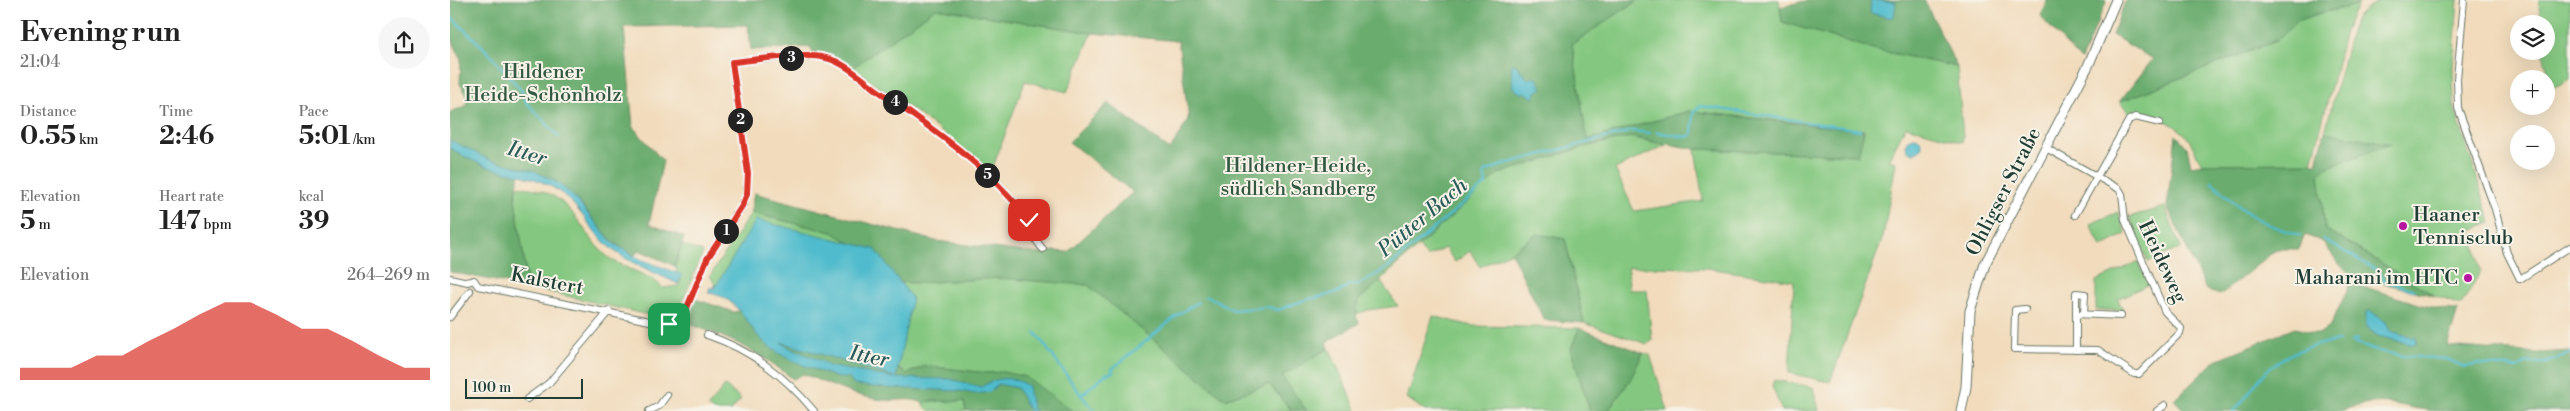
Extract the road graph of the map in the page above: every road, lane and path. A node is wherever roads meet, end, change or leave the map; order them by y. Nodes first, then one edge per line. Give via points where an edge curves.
1 (2116, 0) edge
2 (2464, 0) edge
3 (2160, 123) dead end
4 (2046, 148) junction
5 (2096, 177) junction
6 (2075, 215) dead end
7 (2570, 247) edge
8 (1043, 249) dead end
9 (450, 278) edge
10 (468, 282) junction
11 (478, 286) junction
12 (470, 291) junction
13 (2025, 309) dead end
14 (609, 311) junction
15 (2076, 314) junction
16 (2084, 314) junction
17 (2121, 316) dead end
18 (450, 317) edge
19 (707, 334) dead end
20 (2076, 350) junction
21 (667, 395) dead end
22 (527, 399) dead end
23 (2165, 405) dead end
24 (649, 411) edge
25 (814, 411) edge
26 (1961, 411) edge
27 (2157, 411) edge

1 - 4 main road, Ohligser Straße via 2088,66
2 - 7 street via 2457,79 2458,108 2507,252 2520,279
3 - 5 street via 2135,118 2129,120
4 - 5 street, Heideweg
4 - 26 main road, Ohligser Straße via 1995,243 1976,289 1970,311 1966,387
5 - 6 street
5 - 20 street, Heideweg via 2119,189 2122,194 2125,220 2165,312 2181,328 2180,333 2139,374 2134,374 2098,350
8 - 14 street, Kalstert via 1036,241 1029,220 1016,203 969,157 834,60 805,57 732,62 748,173 747,194 742,206 707,259 679,327
9 - 10 street, Kalstert
10 - 11 street, Kalstert via 474,280
10 - 12 street
11 - 12 street via 477,290
11 - 14 street, Kalstert
12 - 18 street
13 - 20 street, Heideweg via 2015,310 2014,349
14 - 22 street, Kalstert via 549,384
15 - 16 street
15 - 16 street via 2076,293 2085,294
15 - 20 street
16 - 17 street
19 - 25 street via 759,358
21 - 24 street via 659,406
23 - 27 street

